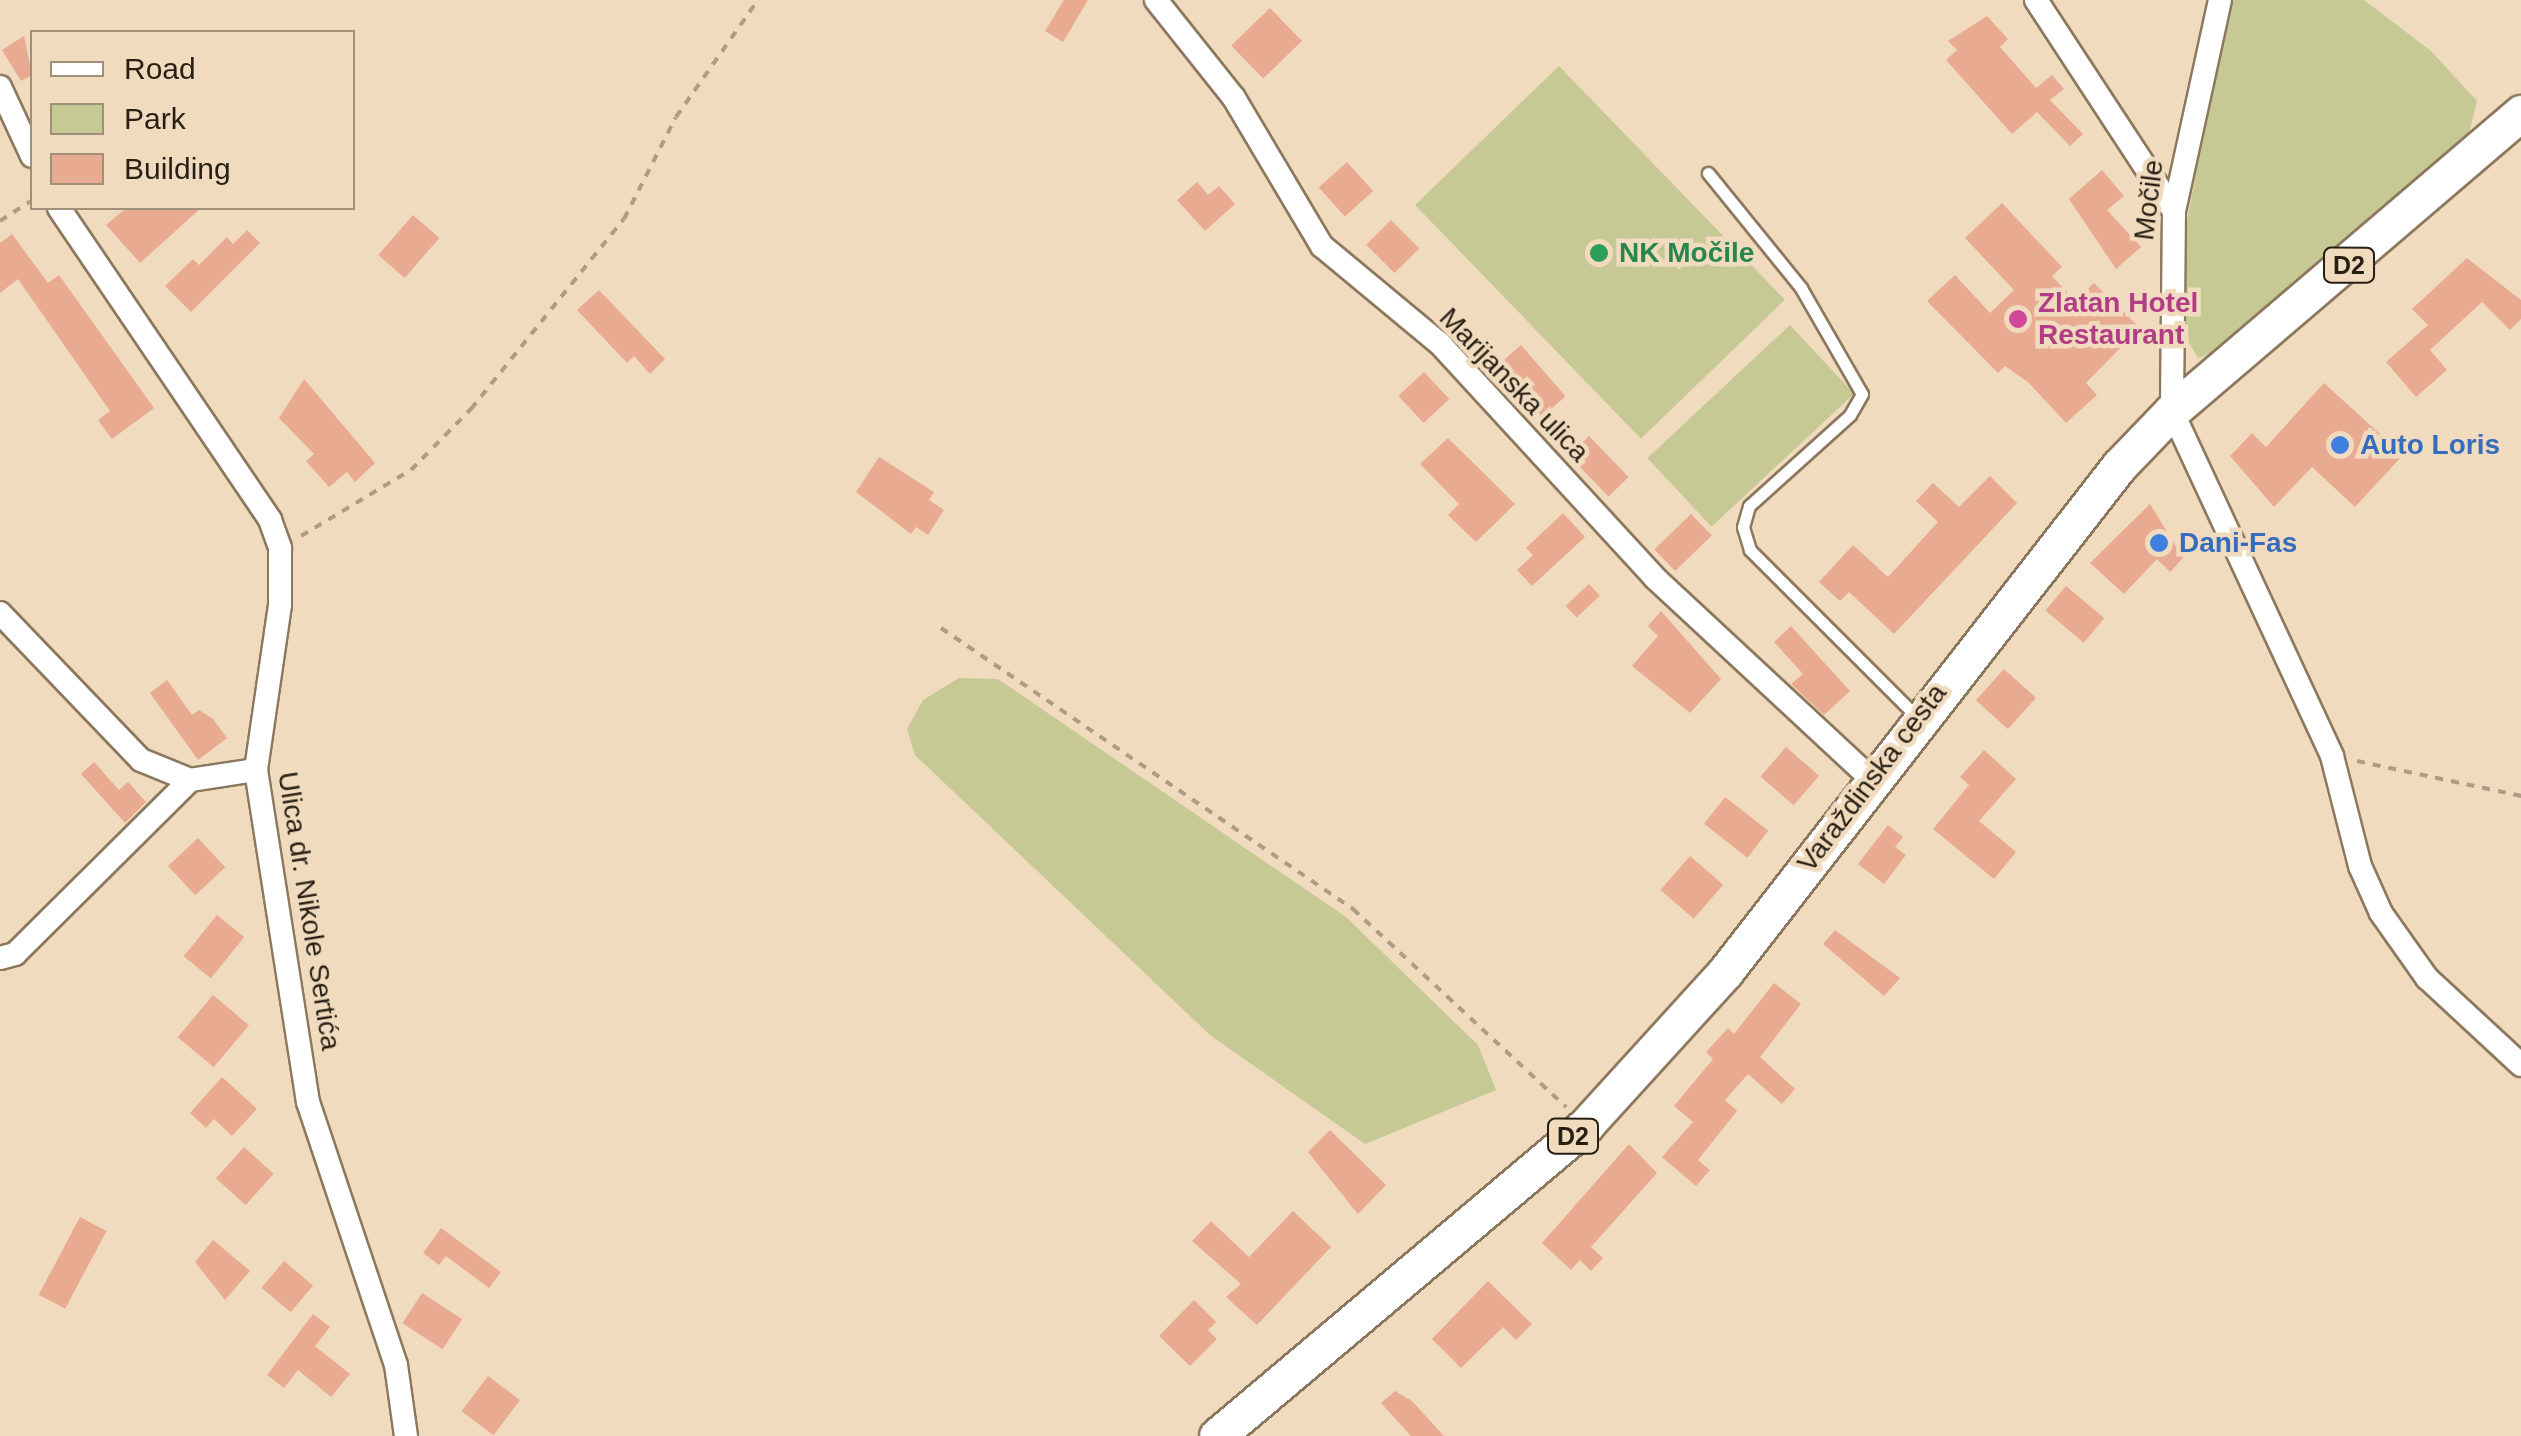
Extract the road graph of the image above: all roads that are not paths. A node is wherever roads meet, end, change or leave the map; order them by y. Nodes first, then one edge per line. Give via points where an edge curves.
1 (1156, 0) edge
2 (2036, 0) edge
3 (2220, 0) edge
4 (0, 86) edge
5 (2521, 114) edge
6 (30, 152) edge
7 (1708, 173) dead end
8 (60, 210) edge
9 (2174, 211) junction
10 (2172, 411) junction
11 (0, 613) edge
12 (1918, 718) junction
13 (256, 770) junction
14 (190, 780) junction
15 (1871, 780) junction
16 (0, 958) edge
17 (2521, 1065) edge
18 (406, 1436) edge
19 (1217, 1436) edge

1 - 15 street, Marijanska ulica via 1234,98 1322,246 1440,344 1655,578
2 - 9 street via 2145,177
3 - 9 street, Močile
4 - 6 street
5 - 10 main road, Varaždinska cesta / D2
7 - 12 lane via 1802,288 1862,394 1850,416 1749,506 1743,526 1750,550
8 - 13 street, Ulica dr. Nikole Sertića via 270,520 280,548 280,606
9 - 10 street, Močile
10 - 12 main road, Varaždinska cesta / D2 via 2097,491
10 - 17 street via 2332,756 2360,866 2381,913 2428,978
11 - 14 street via 140,760
12 - 15 main road, Varaždinska cesta / D2
13 - 14 street
13 - 18 street, Ulica dr. Nikole Sertića via 308,1102 396,1365
14 - 16 street via 14,954
15 - 19 main road, Varaždinska cesta / D2 via 1715,985 1586,1125

